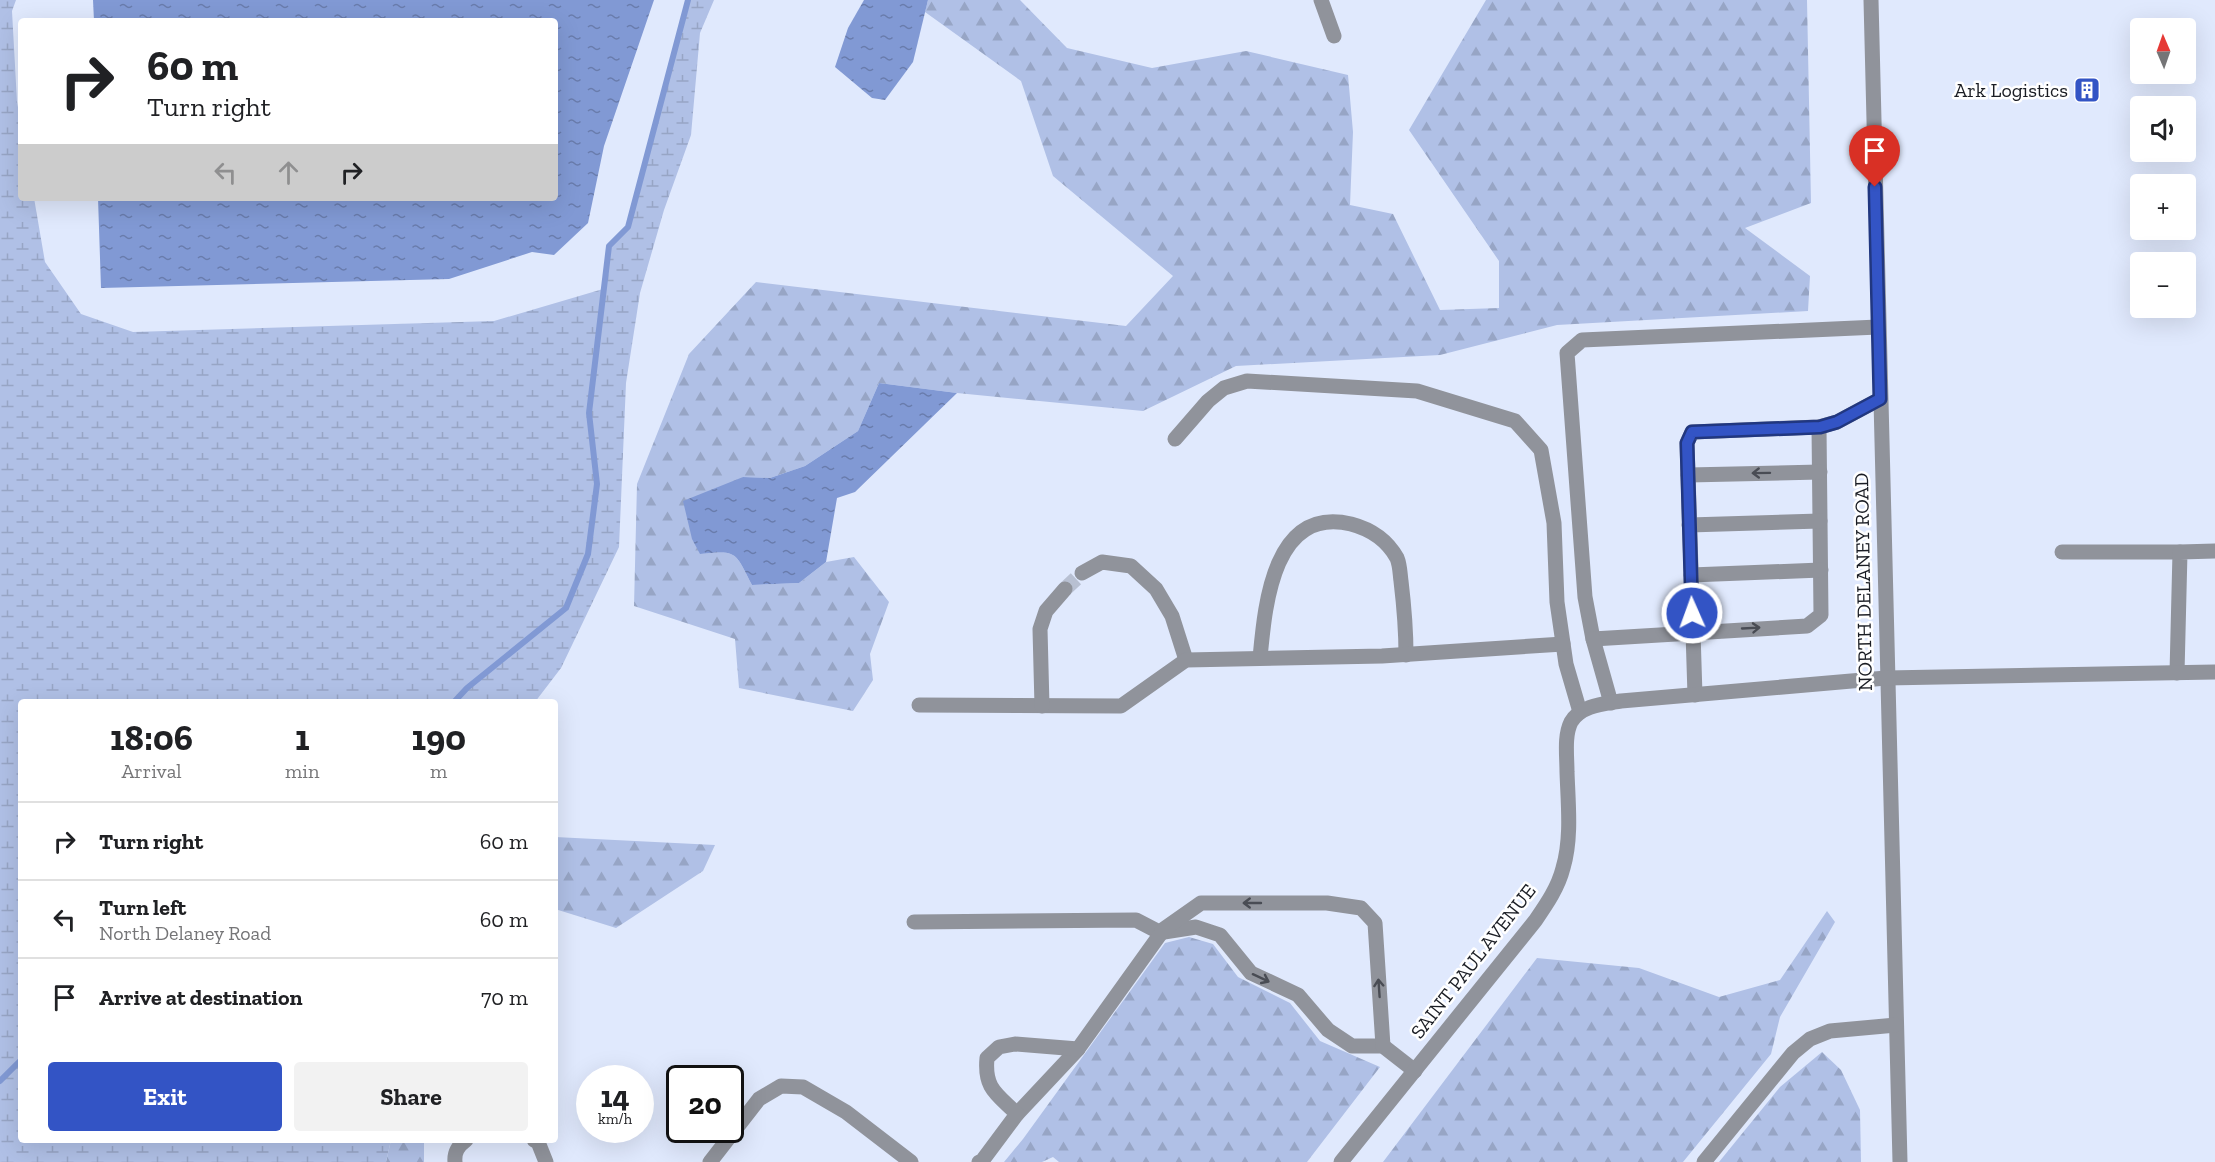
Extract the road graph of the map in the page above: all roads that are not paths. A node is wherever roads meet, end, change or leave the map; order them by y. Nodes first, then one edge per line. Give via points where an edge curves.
1 (1321, 0) edge
2 (1871, 0) edge
3 (1334, 36) dead end
4 (1878, 327) junction
5 (1880, 399) junction
6 (1820, 427) junction
7 (1175, 439) dead end
8 (1820, 472) junction
9 (1688, 475) junction
10 (1820, 521) junction
11 (1689, 525) junction
12 (2215, 551) edge
13 (2062, 552) dead end
14 (2180, 552) junction
15 (1821, 570) junction
16 (1082, 573) tunnel mouth
17 (1691, 575) junction
18 (1065, 589) tunnel mouth
19 (1693, 632) junction
20 (1593, 639) junction
21 (1563, 644) junction
22 (1406, 655) junction
23 (1260, 658) junction
24 (1186, 660) junction
25 (2215, 672) edge
26 (2177, 673) junction
27 (1886, 678) junction
28 (1695, 695) junction
29 (1611, 703) junction
30 (919, 705) dead end
31 (1042, 706) junction
32 (1580, 712) junction
33 (914, 922) dead end
34 (1161, 933) junction
35 (1896, 1025) junction
36 (1383, 1046) junction
37 (1078, 1049) junction
38 (1415, 1071) junction
39 (1017, 1114) junction
40 (462, 1143) edge
41 (538, 1143) edge
42 (455, 1162) edge
43 (546, 1162) edge
44 (710, 1162) edge
45 (911, 1162) edge
46 (979, 1162) edge
47 (1341, 1162) edge
48 (1704, 1162) edge
49 (1900, 1162) edge

1 - 3 street
2 - 4 street, NORTH DELANEY ROAD
4 - 5 street, NORTH DELANEY ROAD
4 - 20 street via 1582,340 1567,353 1585,597
5 - 6 street
5 - 27 street, NORTH DELANEY ROAD
6 - 8 street
6 - 9 street via 1692,432 1687,443
7 - 21 street via 1208,401 1224,388 1246,381 1417,391 1515,422 1542,450 1554,523
8 -> 9 street
8 - 10 street
9 - 11 street
10 - 11 street
10 - 15 street
11 - 17 street
12 - 14 street
13 - 14 street
14 - 26 street
15 - 17 street
19 -> 15 street via 1807,626 1821,615
16 - 24 street via 1102,562 1131,566 1156,589 1172,616
17 - 19 street
18 - 31 street via 1046,610 1040,629
19 - 20 street
19 - 28 street
20 - 29 street
21 - 22 street
21 - 32 street
22 - 23 street
22 - 23 street via 1398,561 1385,541 1360,526 1335,521 1298,532 1284,550 1265,606
23 - 24 street
24 - 31 street via 1121,706
25 - 26 street
26 - 27 street
27 - 28 street
27 - 35 street, NORTH DELANEY ROAD
28 - 29 street
29 - 32 street
30 - 31 street
32 - 38 street, SAINT PAUL AVENUE via 1571,723 1567,740 1566,854 1551,897
33 - 34 street via 1136,920
34 -> 36 street via 1196,927 1220,935 1251,973 1298,995 1328,1030 1352,1046
36 -> 34 street via 1375,923 1361,908 1327,903 1201,903
34 - 37 street
35 - 48 street via 1830,1031 1810,1040 1793,1053
35 - 49 street, NORTH DELANEY ROAD
36 - 38 street
37 - 39 street
37 - 39 street via 1015,1044 999,1047 987,1058 989,1086
38 - 47 street, SAINT PAUL AVENUE
39 - 46 street
40 - 42 street via 454,1154
41 - 43 street
44 - 45 street via 759,1099 781,1086 803,1087 846,1112

